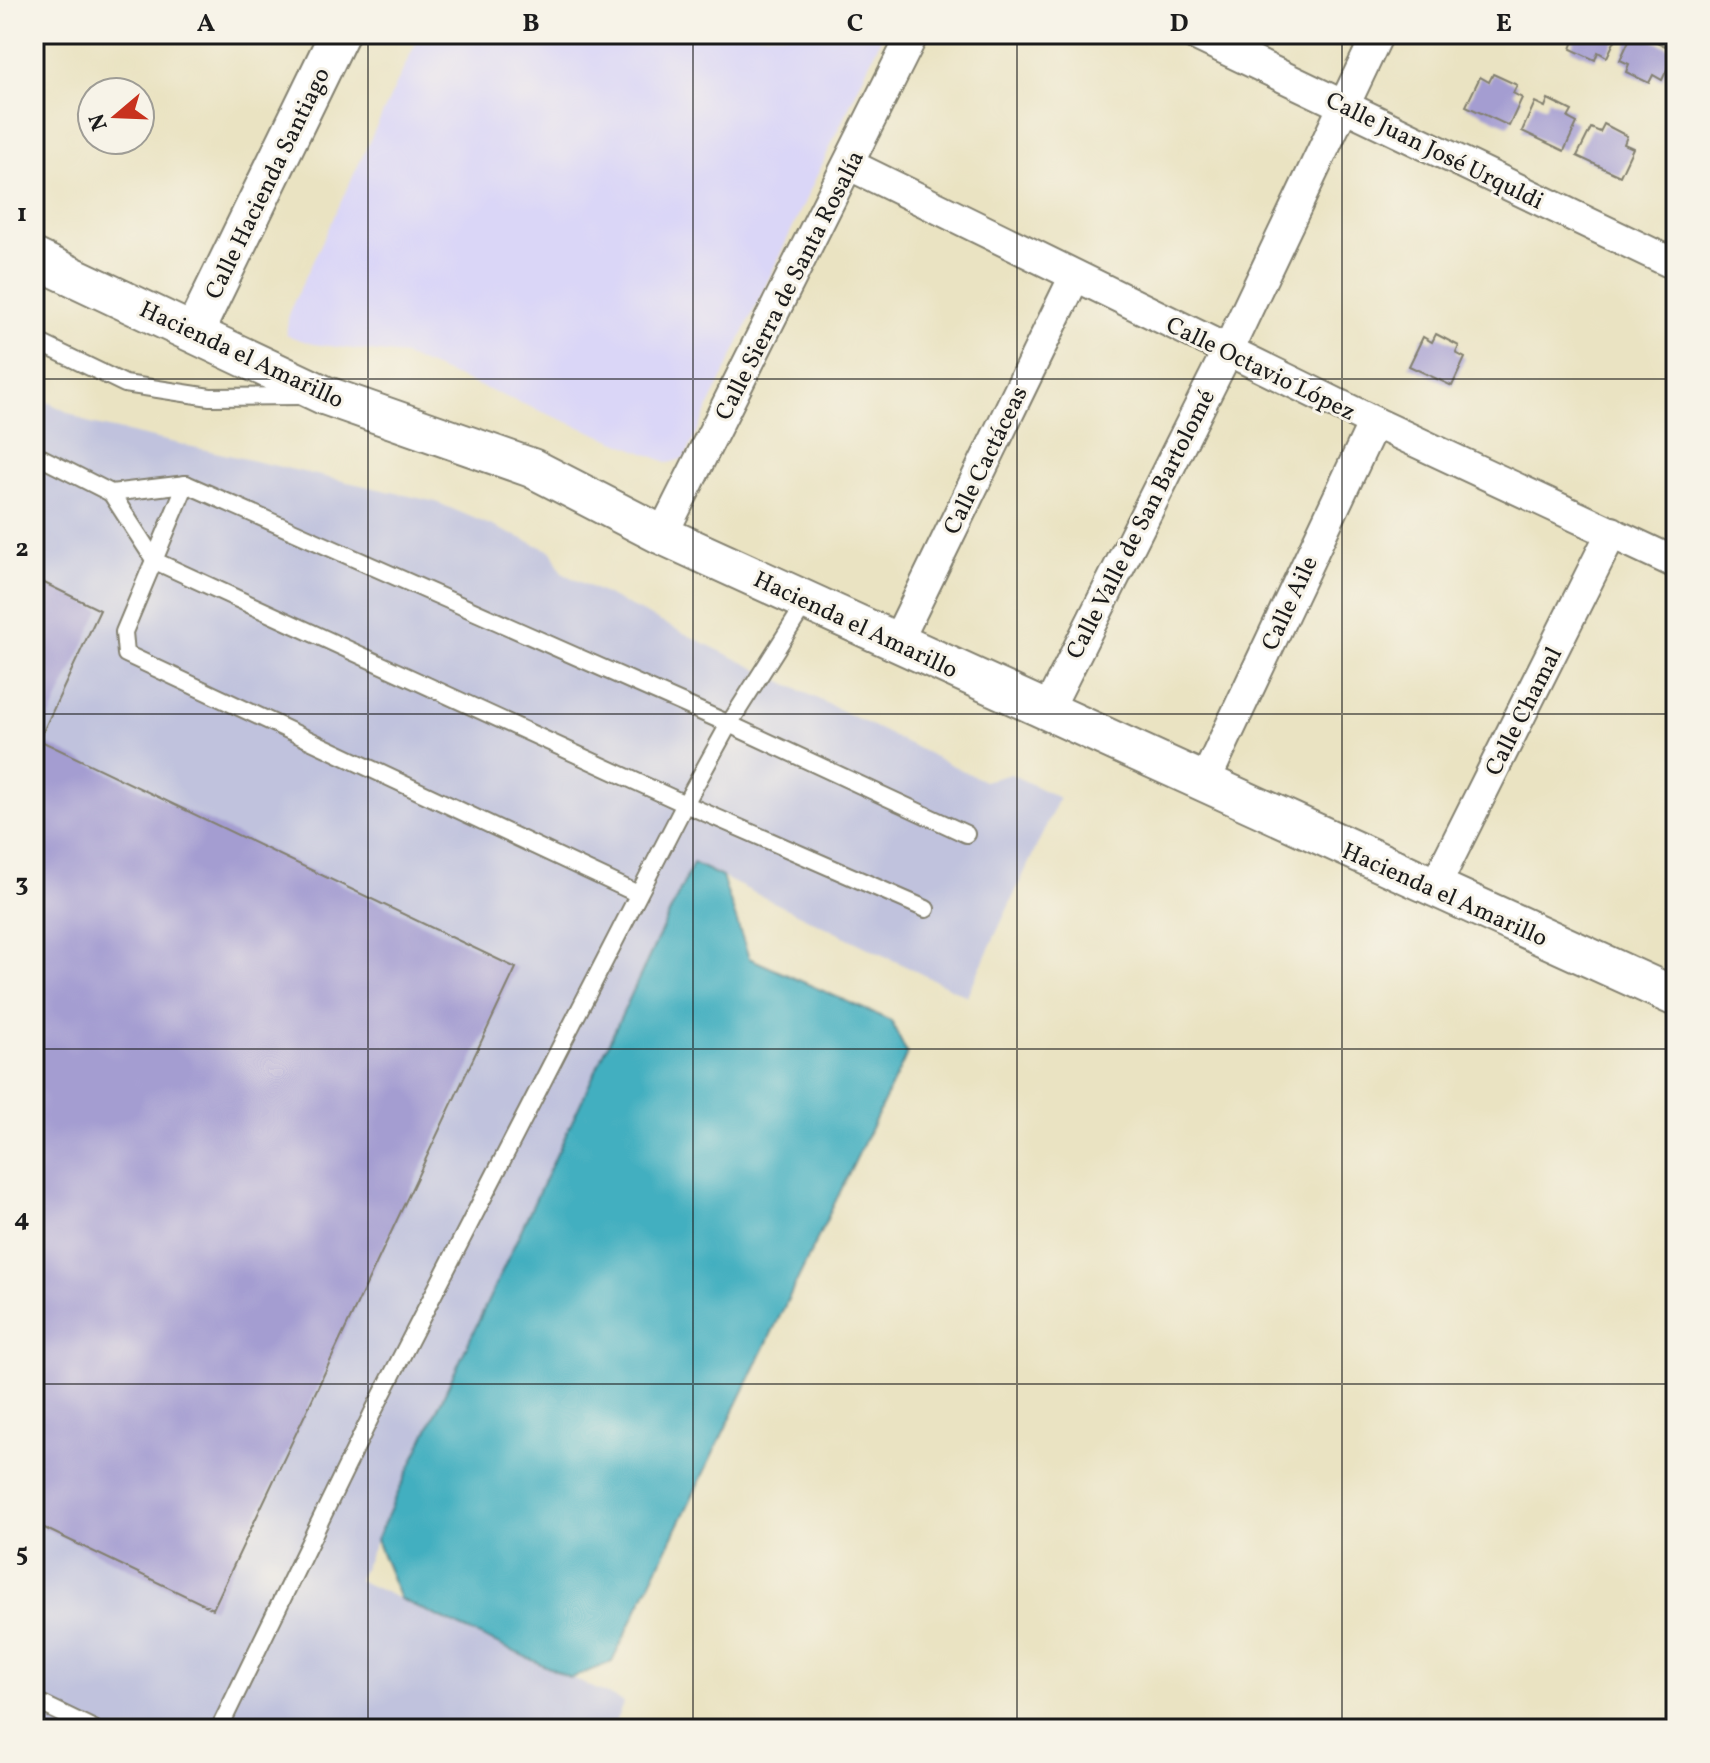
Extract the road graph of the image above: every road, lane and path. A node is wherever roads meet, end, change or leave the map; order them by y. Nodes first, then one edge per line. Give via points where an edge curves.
1 (339, 34) edge
2 (913, 34) edge
3 (1194, 34) edge
4 (1378, 34) edge
5 (1343, 106) junction
6 (850, 165) junction
7 (34, 258) edge
8 (1676, 265) edge
9 (1074, 278) junction
10 (194, 332) junction
11 (34, 340) edge
12 (1228, 350) junction
13 (324, 395) junction
14 (1374, 422) junction
15 (34, 454) edge
16 (186, 484) junction
17 (111, 493) junction
18 (1612, 532) junction
19 (662, 535) junction
20 (155, 561) junction
21 (1676, 563) edge
22 (807, 601) junction
23 (897, 642) junction
24 (1047, 711) junction
25 (729, 724) junction
26 (1204, 783) junction
27 (685, 804) junction
28 (966, 834) dead end
29 (1433, 890) junction
30 (638, 894) junction
31 (926, 909) dead end
32 (1675, 993) edge
33 (34, 1700) edge
34 (94, 1729) edge
35 (219, 1729) edge

1 - 10 street, Calle Hacienda Santiago
2 - 6 street, Calle Sierra de Santa Rosalía
3 - 5 street, Calle Juan José Urquldi
4 - 5 street, Calle Valle de San Bartolomé
5 - 8 street, Calle Juan José Urquldi
5 - 12 street, Calle Valle de San Bartolomé
6 - 9 street, Calle Octavio López
6 - 19 street, Calle Sierra de Santa Rosalía
7 - 10 street, Hacienda el Amarillo
9 - 12 street, Calle Octavio López
9 - 23 street, Calle Cactáceas
10 - 13 street, Hacienda el Amarillo
11 - 13 lane via 125,384 210,397
12 - 14 street, Calle Octavio López
12 - 24 street, Calle Valle de San Bartolomé
13 - 19 street, Hacienda el Amarillo via 532,468
14 - 18 street, Calle Octavio López
14 - 26 street, Calle Aile
15 - 17 lane
16 - 17 lane
16 - 20 lane
16 - 25 lane
17 - 20 lane
18 - 21 street, Calle Octavio López
18 - 29 street, Calle Chamal
19 - 22 street, Hacienda el Amarillo
20 - 27 lane
20 - 30 lane via 124,632 126,654
22 - 23 street, Hacienda el Amarillo
22 - 25 lane
23 - 24 street, Hacienda el Amarillo
24 - 26 street, Hacienda el Amarillo
25 - 27 lane
25 - 28 lane
26 - 29 street, Hacienda el Amarillo
27 - 30 lane
27 - 31 lane
29 - 32 street, Hacienda el Amarillo
30 - 35 lane via 373,1412
33 - 34 lane

